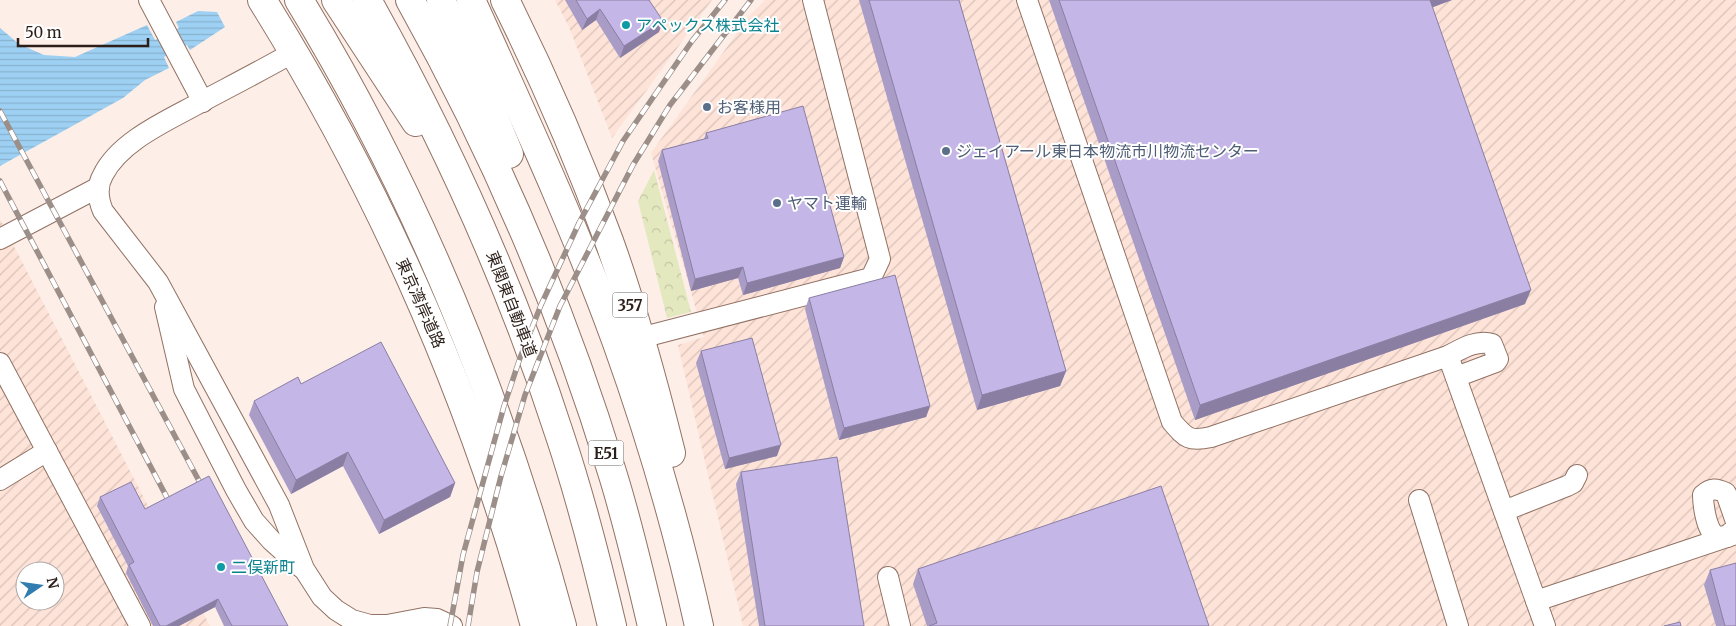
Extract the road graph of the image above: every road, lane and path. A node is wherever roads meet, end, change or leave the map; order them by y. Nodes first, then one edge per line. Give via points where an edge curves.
1 (149, 0) edge
2 (262, 0) edge
3 (299, 0) edge
4 (336, 0) edge
5 (367, 0) edge
6 (410, 0) edge
7 (441, 0) edge
8 (471, 0) edge
9 (505, 0) edge
10 (812, 0) edge
11 (1027, 0) edge
12 (294, 52) junction
13 (203, 102) junction
14 (98, 187) junction
15 (469, 200) junction
16 (0, 239) edge
17 (158, 282) junction
18 (546, 284) junction
19 (640, 338) junction
20 (1448, 356) junction
21 (0, 363) edge
22 (1456, 377) junction
23 (47, 451) junction
24 (1578, 475) dead end
25 (0, 480) edge
26 (1418, 500) dead end
27 (1504, 511) junction
28 (1734, 529) edge
29 (304, 569) junction
30 (699, 572) junction
31 (888, 577) dead end
32 (1536, 601) junction
33 (140, 626) edge
34 (452, 626) edge
35 (535, 626) edge
36 (562, 626) edge
37 (612, 626) edge
38 (652, 626) edge
39 (699, 626) edge
40 (702, 626) edge
41 (708, 626) edge
42 (900, 626) edge
43 (1458, 626) edge
44 (1544, 626) edge

1 - 13 street
2 - 12 highway, 東京湾岸道路
3 - 36 highway, 東京湾岸道路 via 374,133 460,318 514,464
4 - 15 highway
5 - 15 highway, 東関東自動車道 / E51 via 421,99
6 - 18 highway, E51 via 482,137
7 - 18 highway via 513,162
8 - 39 highway, 357 via 589,270 638,404
9 - 19 highway, 357 via 550,94 583,174
10 - 19 street via 880,259 871,278
11 - 20 street via 1172,422 1186,437 1198,440 1211,437
12 - 13 street
12 - 35 highway, 東京湾岸道路 via 371,196 433,329 490,477
13 - 14 street via 130,144 109,164
14 - 16 street
14 - 17 street via 103,211
15 - 37 highway, 東関東自動車道 / E51 via 539,374 576,485
17 - 29 street via 279,505
17 - 29 street via 188,397 254,521
18 - 38 highway, E51 via 612,473
19 - 30 highway, 357 via 673,458
20 - 22 street
20 - 22 street via 1484,342 1492,344 1496,352 1496,362
21 - 23 street
22 - 27 street
23 - 25 street
23 - 33 street
24 - 27 street via 1567,486
26 - 43 street
27 - 32 street
28 - 32 street
29 - 34 street via 322,597 352,620 370,625 424,618 437,619
30 - 40 street
30 - 41 highway, 357
31 - 42 street
32 - 44 street

